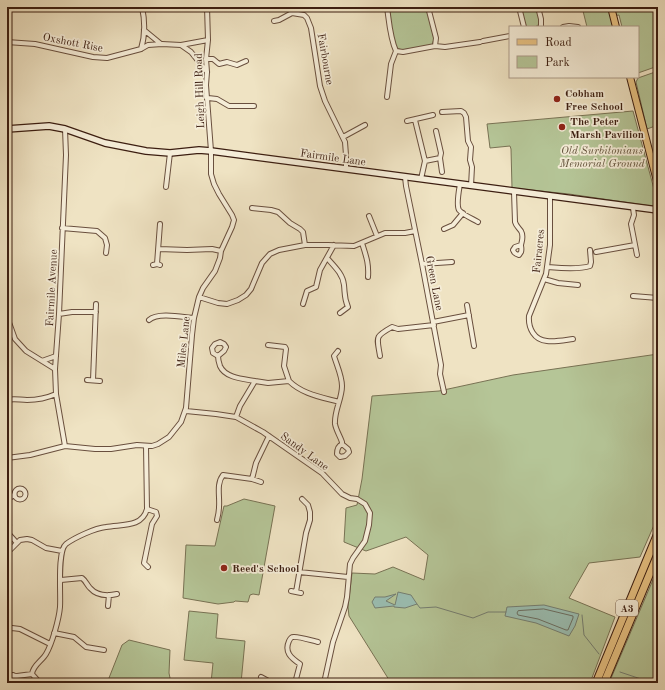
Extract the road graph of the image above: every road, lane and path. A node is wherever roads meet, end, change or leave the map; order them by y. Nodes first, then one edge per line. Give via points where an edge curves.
1 (142, 7) edge
2 (207, 7) edge
3 (387, 7) edge
4 (428, 7) edge
5 (519, 7) edge
6 (538, 7) edge
7 (611, 7) edge
8 (274, 21) dead end
9 (524, 26) edge
10 (541, 26) edge
11 (616, 26) edge
12 (144, 30) junction
13 (509, 36) edge
14 (208, 40) junction
15 (7, 42) edge
16 (162, 44) junction
17 (181, 45) junction
18 (435, 46) junction
19 (141, 49) junction
20 (396, 51) junction
21 (206, 59) junction
22 (246, 61) dead end
23 (207, 72) junction
24 (630, 78) edge
25 (388, 97) dead end
26 (208, 98) junction
27 (254, 106) dead end
28 (442, 112) dead end
29 (433, 115) dead end
30 (415, 120) junction
31 (407, 121) dead end
32 (365, 125) dead end
33 (7, 129) edge
34 (65, 130) junction
35 (436, 131) dead end
36 (343, 137) junction
37 (211, 151) junction
38 (170, 153) junction
39 (440, 158) junction
40 (425, 161) junction
41 (346, 169) junction
42 (442, 172) dead end
43 (405, 177) junction
44 (421, 179) junction
45 (460, 184) junction
46 (658, 185) edge
47 (471, 186) junction
48 (166, 187) dead end
49 (514, 192) junction
50 (550, 196) junction
51 (252, 208) dead end
52 (633, 208) junction
53 (658, 210) edge
54 (463, 213) junction
55 (369, 216) dead end
56 (478, 222) dead end
57 (160, 224) dead end
58 (62, 228) junction
59 (444, 229) dead end
60 (415, 231) junction
61 (377, 236) junction
62 (362, 244) junction
63 (305, 245) junction
64 (521, 245) dead end
65 (635, 245) junction
66 (334, 246) junction
67 (158, 249) junction
68 (590, 250) dead end
69 (221, 251) junction
70 (596, 252) dead end
71 (106, 253) dead end
72 (637, 255) dead end
73 (327, 258) junction
74 (452, 262) dead end
75 (422, 264) junction
76 (157, 265) dead end
77 (590, 266) junction
78 (548, 267) junction
79 (596, 267) dead end
80 (368, 276) dead end
81 (544, 279) junction
82 (578, 285) dead end
83 (633, 296) dead end
84 (199, 297) junction
85 (658, 298) edge
86 (96, 304) dead end
87 (303, 304) dead end
88 (467, 305) dead end
89 (96, 312) junction
90 (340, 313) dead end
91 (59, 314) junction
92 (468, 316) junction
93 (7, 317) edge
94 (194, 318) junction
95 (149, 320) dead end
96 (434, 323) junction
97 (573, 339) dead end
98 (473, 340) junction
99 (478, 340) dead end
100 (268, 345) dead end
101 (474, 346) dead end
102 (338, 352) dead end
103 (56, 356) junction
104 (218, 356) dead end
105 (380, 356) dead end
106 (42, 361) junction
107 (55, 369) junction
108 (87, 380) dead end
109 (93, 380) junction
110 (100, 381) dead end
111 (255, 381) junction
112 (288, 381) junction
113 (444, 392) dead end
114 (56, 394) junction
115 (7, 400) edge
116 (339, 402) junction
117 (186, 411) junction
118 (236, 418) junction
119 (270, 436) junction
120 (342, 444) dead end
121 (66, 446) junction
122 (146, 446) junction
123 (7, 458) edge
124 (252, 479) junction
125 (261, 482) dead end
126 (14, 495) dead end
127 (7, 497) edge
128 (302, 499) dead end
129 (147, 509) junction
130 (218, 513) junction
131 (212, 514) dead end
132 (217, 520) dead end
133 (7, 532) edge
134 (658, 533) edge
135 (17, 543) junction
136 (62, 551) junction
137 (7, 553) edge
138 (658, 554) edge
139 (148, 567) dead end
140 (299, 572) junction
141 (348, 577) junction
142 (61, 580) junction
143 (296, 592) dead end
144 (117, 594) dead end
145 (109, 595) junction
146 (108, 606) dead end
147 (7, 630) edge
148 (54, 633) junction
149 (99, 642) dead end
150 (318, 642) dead end
151 (50, 644) junction
152 (98, 649) junction
153 (104, 650) dead end
154 (7, 674) edge
155 (32, 674) junction
156 (13, 675) junction
157 (261, 677) dead end
158 (12, 682) dead end
159 (324, 682) edge
160 (40, 683) edge
161 (272, 683) edge
162 (295, 683) edge
163 (330, 683) edge
164 (596, 683) edge
165 (604, 683) edge

1 - 12 street
2 - 14 street, Leigh Hill Road
3 - 20 street
4 - 18 street via 436,38
5 - 9 street
6 - 10 street
7 - 11 main road
8 - 36 street, Fairbourne via 292,13 307,18 311,28 320,86
12 - 16 street
12 - 19 street
13 - 18 street via 446,47
14 - 17 street, Oxshott Rise
14 - 21 street, Leigh Hill Road
15 - 19 street, Oxshott Rise via 35,44 107,58
16 - 17 street, Oxshott Rise
16 - 19 street, Oxshott Rise
17 - 23 street via 191,52
18 - 20 street
20 - 25 street via 391,64
21 - 22 street via 213,59 219,64 227,62 236,65
21 - 23 street, Leigh Hill Road
23 - 26 street, Leigh Hill Road
24 - 46 main road
26 - 27 street via 217,98 229,106
26 - 37 street, Leigh Hill Road
28 - 47 street via 461,111 466,117 471,147
29 - 30 street
30 - 31 street
30 - 40 street
32 - 36 street
33 - 34 street, Fairmile Lane via 49,126
34 - 38 street, Fairmile Lane via 105,143 146,152
34 - 58 street, Fairmile Avenue
35 - 39 street
36 - 41 street, Fairbourne
37 - 38 street, Fairmile Lane
37 - 41 street, Fairmile Lane
37 - 69 street, Miles Lane via 211,174 214,184 234,220
38 - 48 street
39 - 40 street
39 - 42 street
40 - 44 street
41 - 43 street, Fairmile Lane
43 - 44 street, Fairmile Lane
43 - 60 street, Green Lane
44 - 45 street, Fairmile Lane
45 - 47 street, Fairmile Lane
45 - 54 street via 458,205
47 - 49 street, Fairmile Lane
49 - 50 street, Fairmile Lane
49 - 64 street via 515,222 523,237
50 - 52 street, Fairmile Lane
50 - 78 street, Fairacres
51 - 63 street via 278,212 304,232
52 - 53 street, Fairmile Lane
52 - 65 street
54 - 56 street
54 - 59 street via 453,225
55 - 61 street
57 - 67 street via 157,230
58 - 71 street via 97,231 105,238
58 - 91 street, Fairmile Avenue
60 - 61 street
60 - 75 street, Green Lane
61 - 62 street
62 - 66 street
62 - 80 street via 368,262
63 - 66 street
63 - 84 street via 270,254 262,263 251,289 238,300 227,304
65 - 70 street
65 - 72 street
66 - 73 street
67 - 69 street
67 - 76 street
68 - 77 street
69 - 84 street, Miles Lane via 215,271
73 - 87 street via 320,270 316,287 307,291
73 - 90 street via 338,269 344,283 348,307
74 - 75 street
75 - 96 street, Green Lane
77 - 78 street
77 - 79 street
78 - 81 street, Fairacres
81 - 82 street
81 - 97 street, Fairacres via 530,316 530,329 541,340 548,342
83 - 85 street
84 - 94 street, Miles Lane
86 - 89 street
88 - 92 street
89 - 91 street
89 - 109 street
91 - 103 street, Fairmile Avenue
92 - 96 street
92 - 98 street
93 - 106 street via 15,339 26,351
94 - 95 street via 166,315 152,317
94 - 117 street, Miles Lane
96 - 105 street via 398,329 392,327 382,332 378,342
96 - 113 street, Green Lane
98 - 99 street
98 - 101 street
100 - 112 street via 285,347 284,366
102 - 116 street via 334,356 342,381
103 - 106 street
103 - 107 street, Fairmile Avenue
104 - 111 street via 220,367 225,373
106 - 107 street
107 - 114 street, Fairmile Avenue
108 - 109 street
109 - 110 street
111 - 112 street
111 - 118 street
112 - 116 street via 304,392
114 - 115 street via 43,399
114 - 121 street, Fairmile Avenue
116 - 120 street via 335,424
117 - 118 street, Sandy Lane
117 - 122 street, Miles Lane via 181,422 168,437 158,444
118 - 119 street, Sandy Lane
119 - 124 street via 256,463
119 - 141 street, Sandy Lane via 322,473 342,494 365,504 370,513 365,541 350,564
121 - 122 street, Miles Lane via 111,449
121 - 123 street, Miles Lane
122 - 129 street
124 - 125 street
124 - 130 street via 223,474 218,492
126 - 127 street
128 - 140 street via 308,505 310,520
129 - 136 street via 138,522 92,531 66,544
129 - 139 street via 156,512 157,516 152,522 144,563
130 - 131 street
130 - 132 street
133 - 135 street
134 - 164 highway, A3
135 - 136 street via 27,539 46,548
135 - 137 street
136 - 142 street
138 - 165 highway, A3
140 - 141 street
140 - 143 street
141 - 159 street, Sandy Lane via 345,607 333,642
142 - 145 street via 82,578 95,592
142 - 148 street via 60,608
144 - 145 street
145 - 146 street
147 - 151 street via 20,628
148 - 151 street
148 - 152 street via 74,638 86,647
149 - 152 street
150 - 162 street via 290,638 287,652 300,664
151 - 155 street via 46,654 32,670
152 - 153 street
154 - 156 street
155 - 156 street
155 - 160 street
156 - 158 street
157 - 161 street
159 - 163 street

